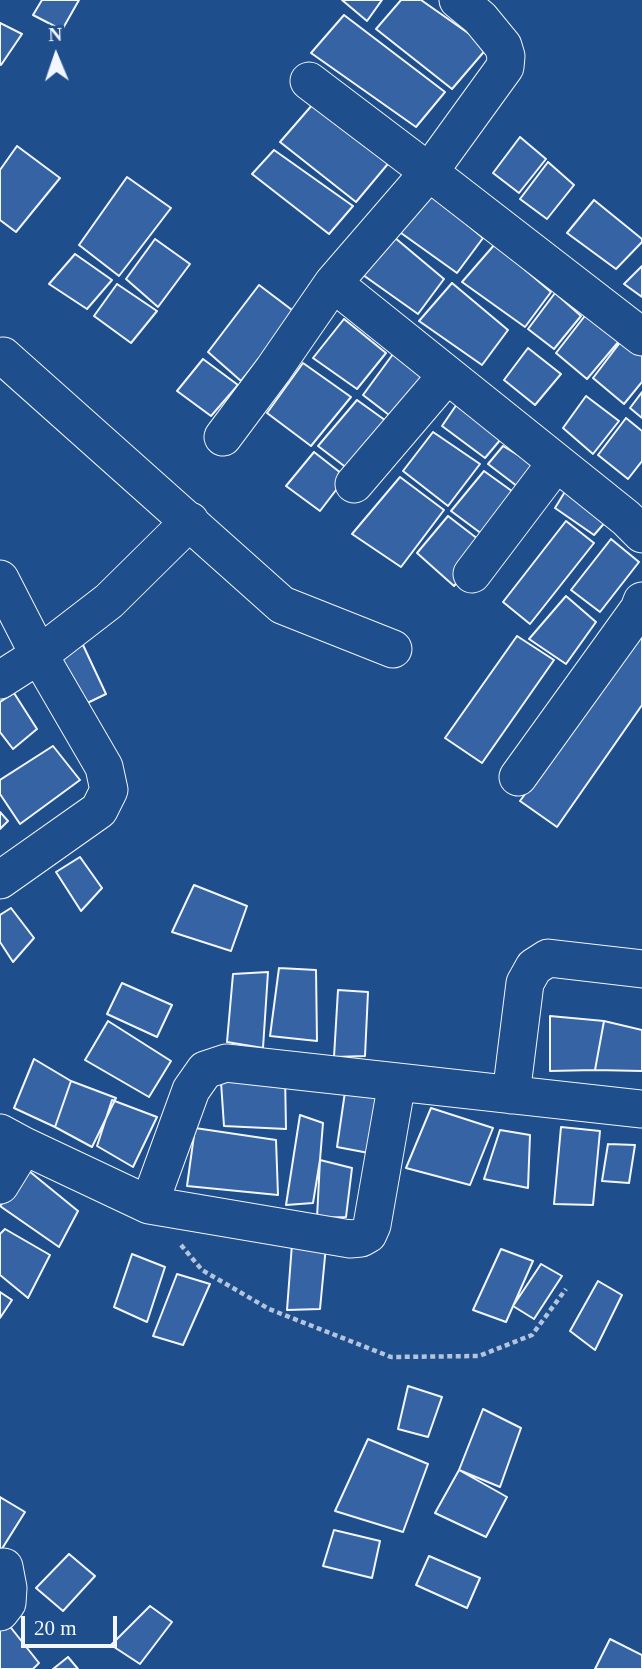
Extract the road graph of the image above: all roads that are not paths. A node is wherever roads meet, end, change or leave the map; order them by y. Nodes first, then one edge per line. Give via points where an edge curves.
1 (458, 0) edge
2 (309, 81) dead end
3 (429, 172) junction
4 (333, 283) junction
5 (642, 337) edge
6 (4, 356) dead end
7 (447, 375) junction
8 (223, 437) dead end
9 (556, 463) junction
10 (354, 484) dead end
11 (190, 521) junction
12 (642, 534) edge
13 (472, 574) dead end
14 (0, 579) edge
15 (641, 608) edge
16 (393, 649) dead end
17 (39, 655) junction
18 (0, 680) edge
19 (518, 777) dead end
20 (0, 880) edge
21 (642, 968) edge
22 (397, 1082) junction
23 (511, 1095) junction
24 (642, 1110) edge
25 (12, 1139) edge
26 (0, 1185) edge
27 (149, 1205) junction
28 (4, 1567) dead end
29 (0, 1612) edge

1 - 3 street via 503,46 505,67
2 - 3 street
3 - 4 street
3 - 5 street
4 - 7 street
4 - 8 street
6 - 11 street
7 - 9 street
7 - 10 street
9 - 12 street
9 - 13 street
11 - 16 street via 282,605
11 - 17 street via 109,601
14 - 17 street
15 - 19 street
17 - 18 street
17 - 20 street via 104,767 109,790 99,810
21 - 23 street via 548,958 534,967 525,983
22 - 23 street
22 - 27 street via 226,1063 205,1070 191,1090
22 - 27 street via 372,1225 361,1238
23 - 24 street
25 - 26 street
25 - 27 street
28 - 29 street via 7,1603

